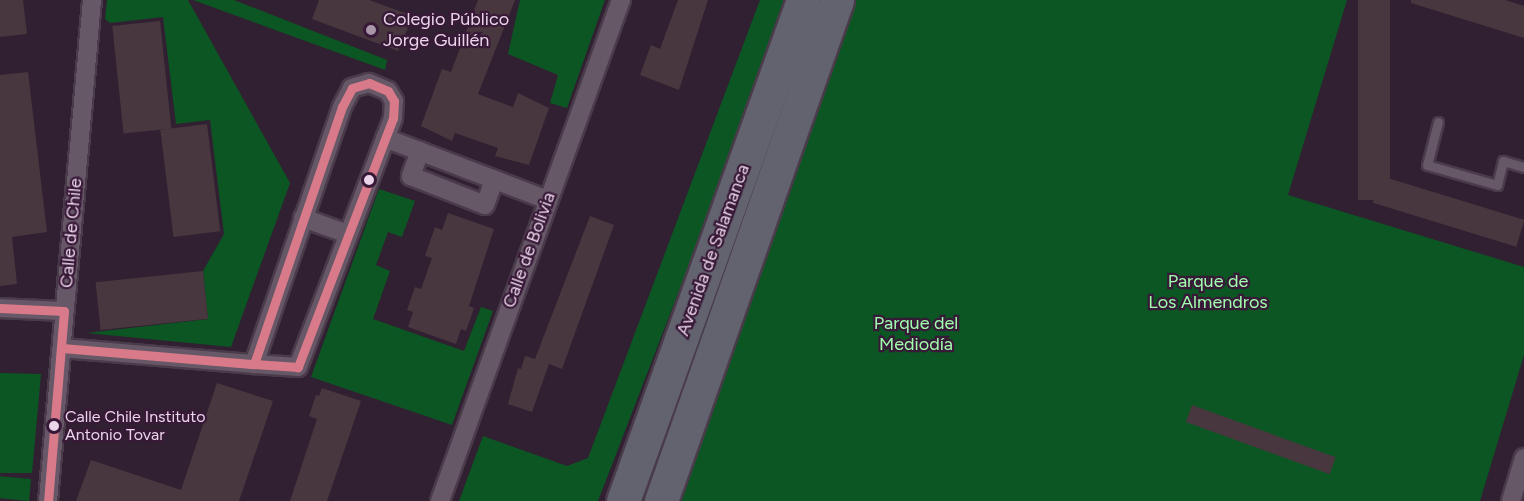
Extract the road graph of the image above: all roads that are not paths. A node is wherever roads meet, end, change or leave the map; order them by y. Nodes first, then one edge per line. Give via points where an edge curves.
1 (92, 0) edge
2 (621, 0) edge
3 (803, 0) edge
4 (837, 0) edge
5 (1437, 122) dead end
6 (385, 138) junction
7 (420, 151) junction
8 (1524, 167) edge
9 (494, 180) junction
10 (547, 200) junction
11 (303, 218) junction
12 (348, 234) junction
13 (0, 308) edge
14 (64, 311) junction
15 (62, 348) junction
16 (254, 364) junction
17 (1524, 458) edge
18 (48, 501) edge
19 (440, 501) edge
20 (623, 501) edge
21 (661, 501) edge
22 (1511, 501) edge

1 - 14 street, Calle de Chile
2 - 10 street, Calle de Bolivia
3 - 20 highway, Avenida de Salamanca
4 - 21 highway, Avenida de Salamanca
5 - 8 lane via 1427,165 1497,185 1503,161
6 - 7 street
6 - 11 street via 393,118 394,101 388,91 369,83 352,88
6 - 12 street
7 - 9 street
7 - 9 street via 411,176 484,205
9 - 10 street
10 - 19 street, Calle de Bolivia
11 - 12 street
11 - 16 street
12 - 16 street via 298,367
13 - 14 street
14 - 15 street, Calle de Chile
15 - 16 street
15 - 18 street, Calle de Chile
17 - 22 street

